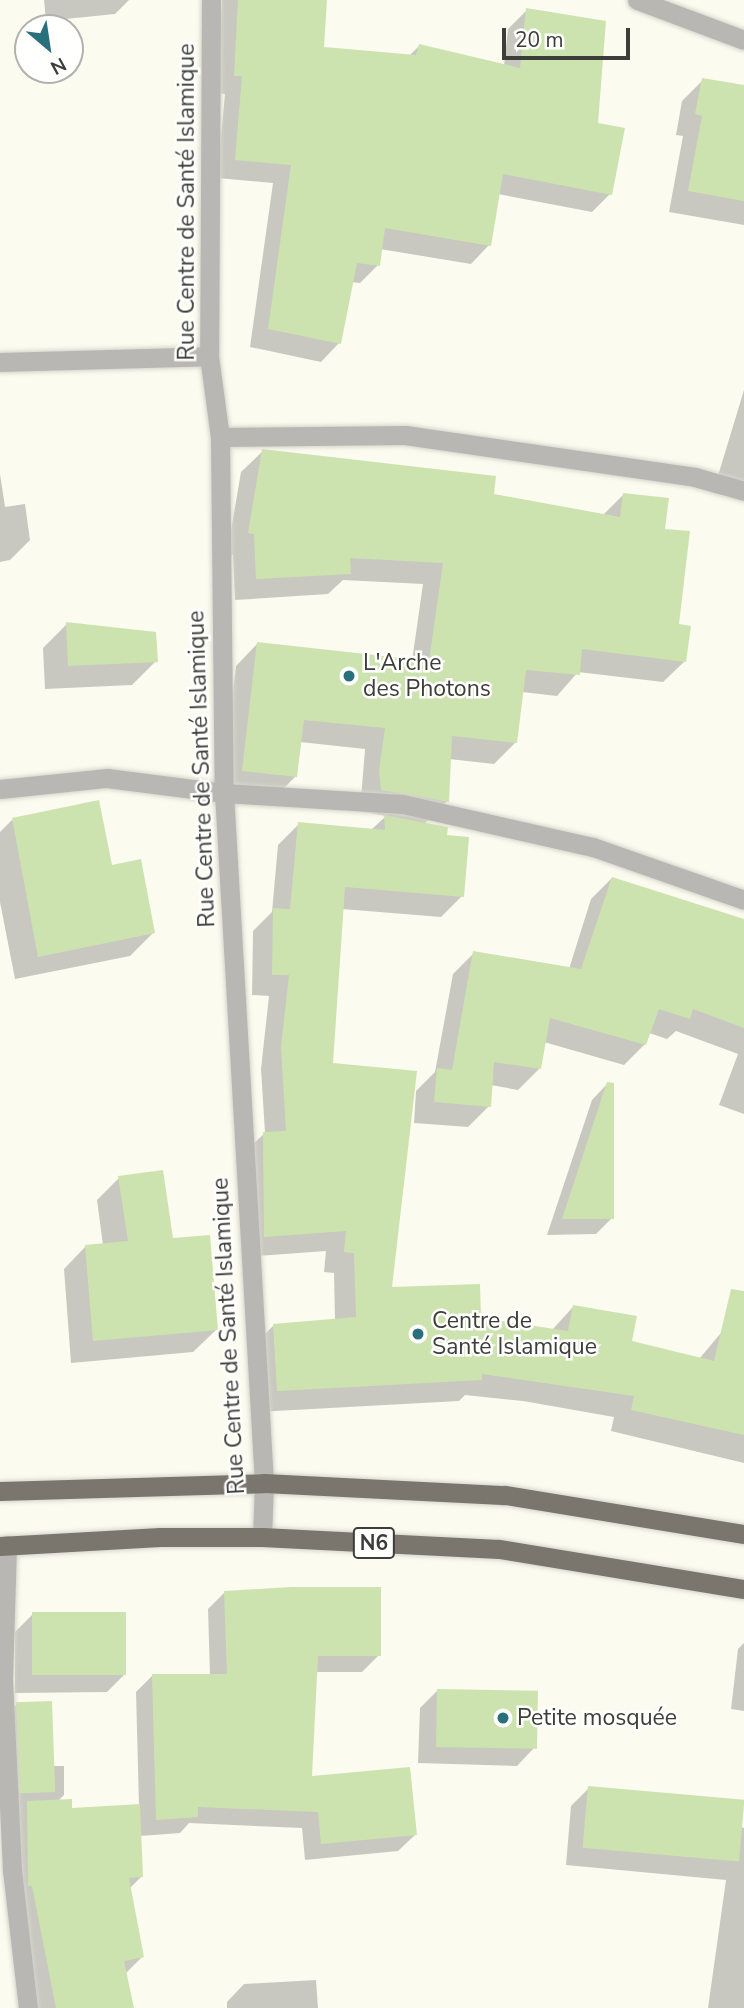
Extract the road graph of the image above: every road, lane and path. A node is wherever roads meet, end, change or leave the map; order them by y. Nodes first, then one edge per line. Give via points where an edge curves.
1 (211, 0) edge
2 (637, 0) edge
3 (744, 40) edge
4 (209, 356) junction
5 (0, 362) edge
6 (220, 437) junction
7 (744, 491) edge
8 (0, 789) edge
9 (224, 793) junction
10 (744, 900) edge
11 (264, 1483) junction
12 (0, 1491) edge
13 (744, 1534) edge
14 (262, 1537) junction
15 (4, 1546) edge
16 (744, 1589) edge
17 (28, 2008) edge

1 - 4 street, Rue Centre de Santé Islamique
2 - 3 street
4 - 5 street
4 - 6 street, Rue Centre de Santé Islamique
6 - 7 street via 405,435 695,477
6 - 9 street, Rue Centre de Santé Islamique
8 - 9 street via 107,778
9 - 10 street via 402,804 593,847
9 - 11 street, Rue Centre de Santé Islamique
11 - 12 highway
11 - 13 highway via 505,1495
11 - 14 street, Rue Centre de Santé Islamique
14 - 15 highway, N6
14 - 16 highway, N6 via 499,1549
15 - 17 street via 3,1679 12,1870

